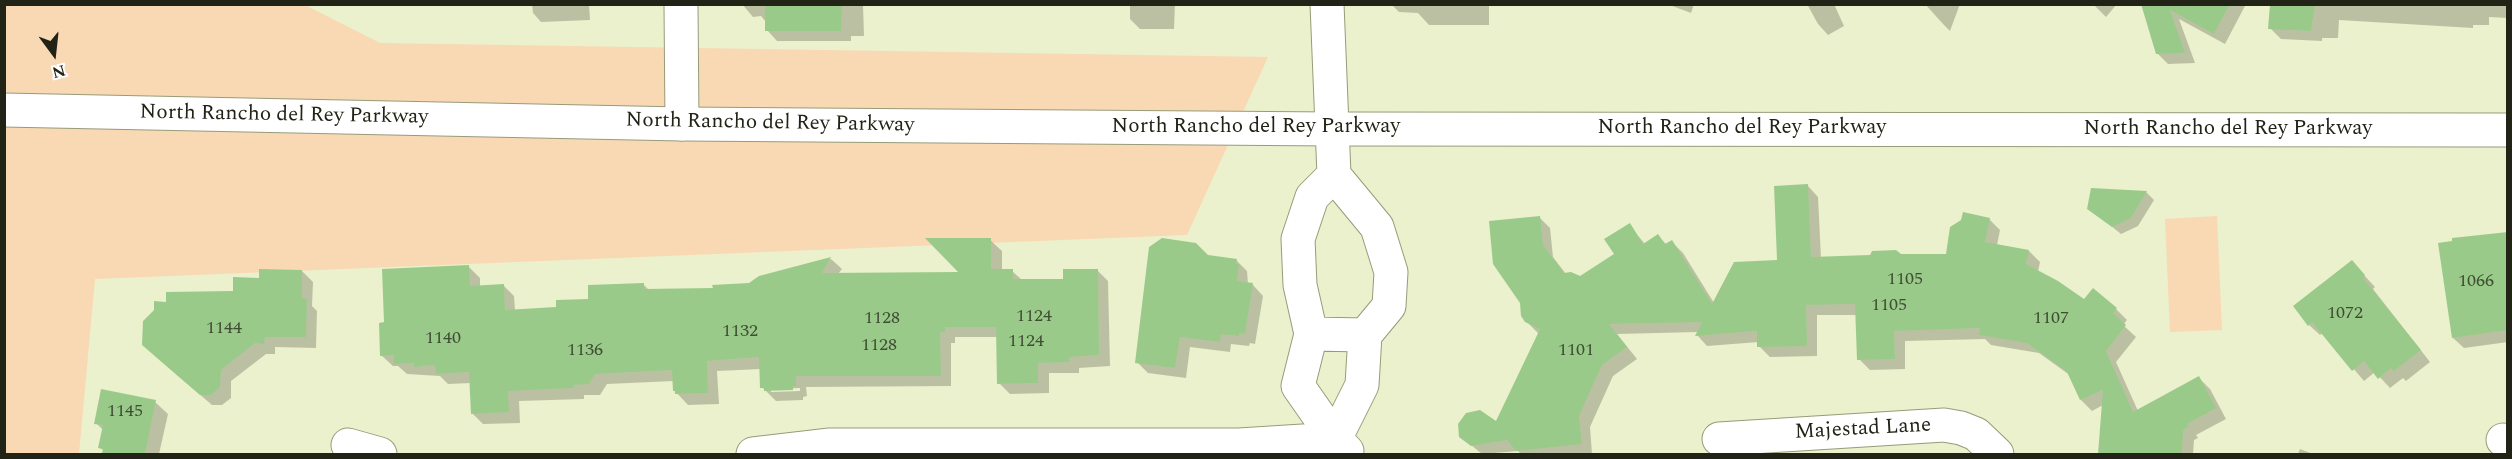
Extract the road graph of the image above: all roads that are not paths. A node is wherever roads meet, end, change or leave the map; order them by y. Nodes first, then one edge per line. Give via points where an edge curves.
1 (681, 4) edge
2 (1327, 4) edge
3 (4, 110) edge
4 (682, 124) junction
5 (1333, 129) junction
6 (2508, 130) edge
7 (1335, 175) junction
8 (1311, 334) junction
9 (1365, 335) junction
10 (1719, 439) dead end
11 (348, 445) dead end
12 (1343, 447) edge
13 (380, 454) edge
14 (753, 454) edge
15 (1997, 454) edge

1 - 4 street
2 - 5 street
3 - 4 street, North Rancho del Rey Parkway
4 - 5 street, North Rancho del Rey Parkway
5 - 6 street, North Rancho del Rey Parkway
5 - 7 street
7 - 8 street via 1312,197 1298,239 1300,285
7 - 9 street via 1377,227 1391,272 1389,306
8 - 9 street
8 - 12 street via 1298,386
9 - 12 street via 1362,385
10 - 15 street, Majestad Lane via 1944,425 1976,434
11 - 13 street
12 - 14 street via 830,445

